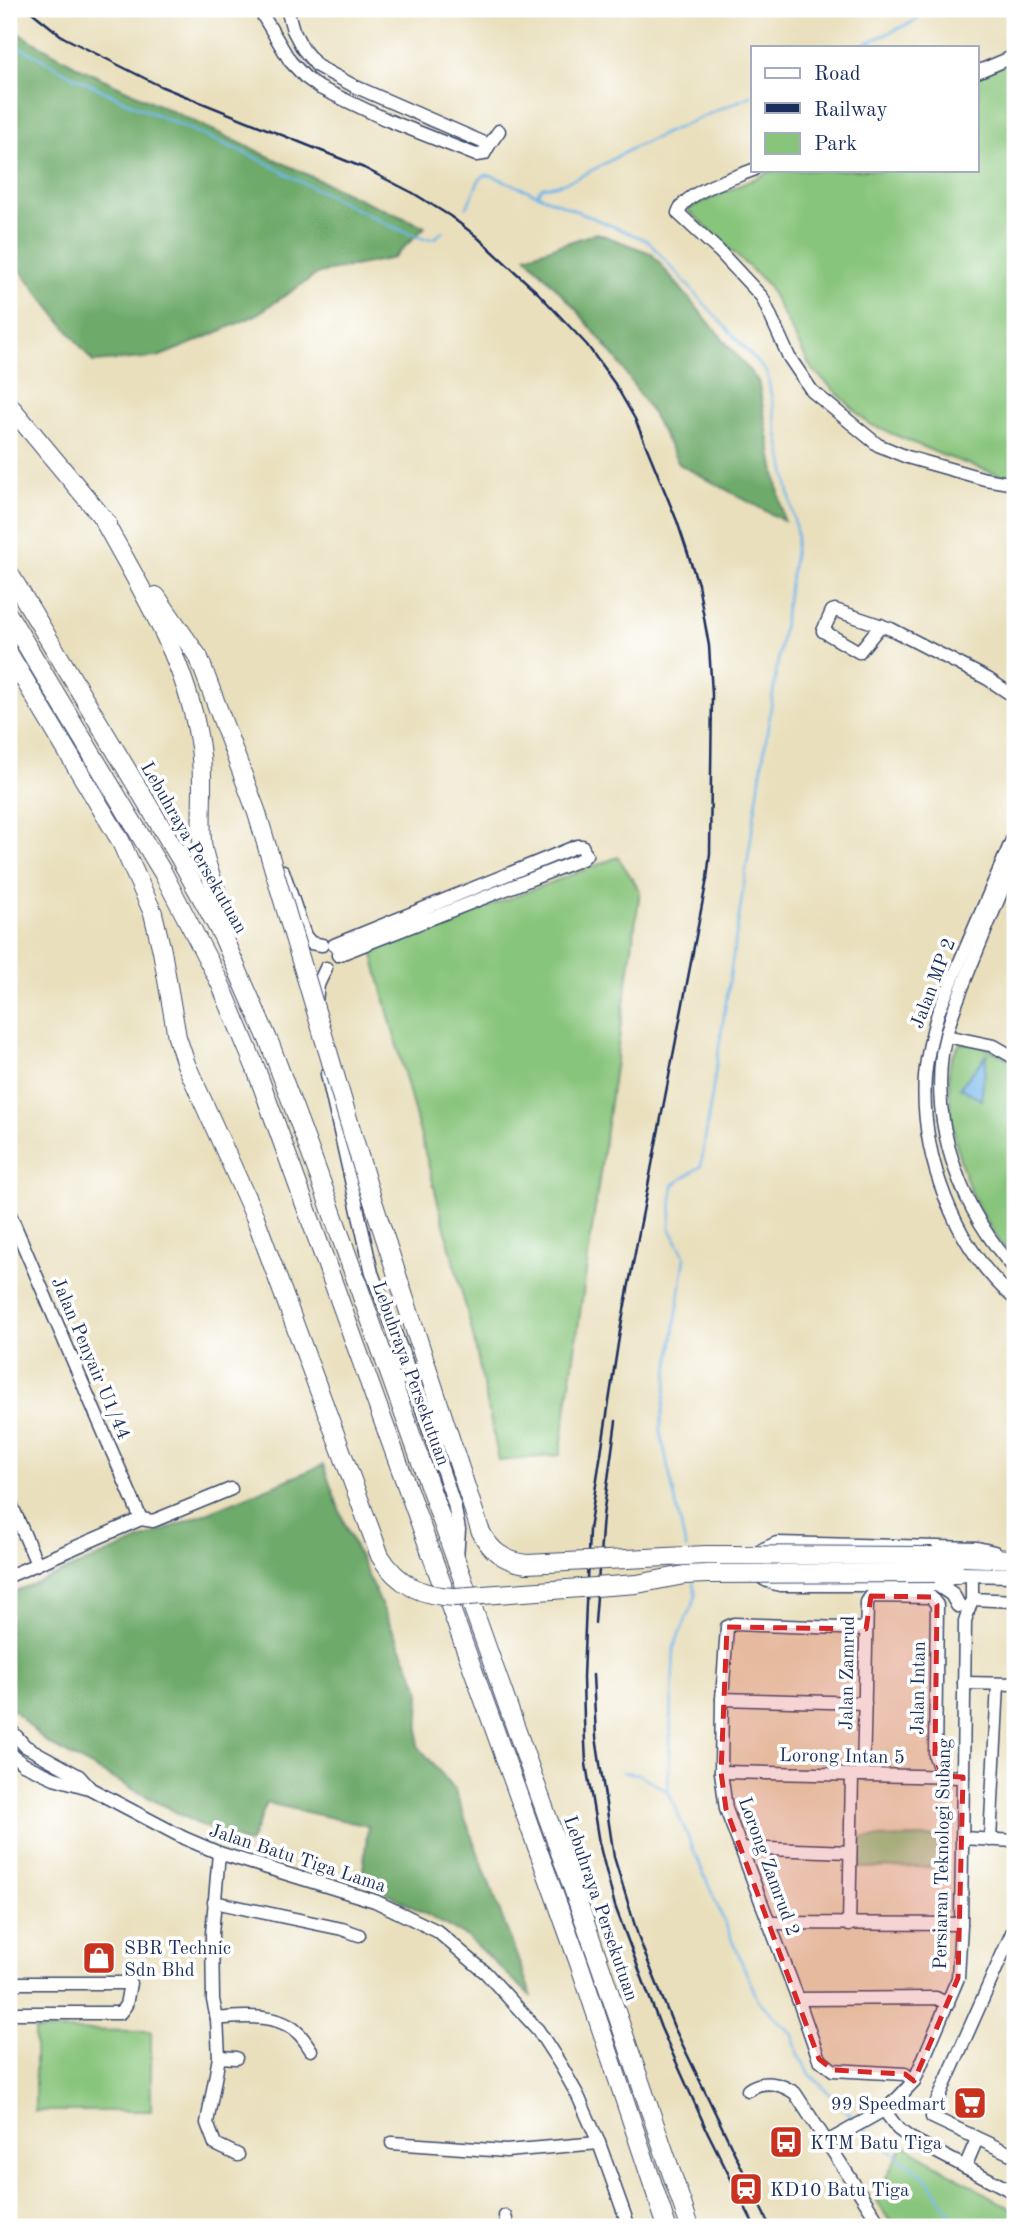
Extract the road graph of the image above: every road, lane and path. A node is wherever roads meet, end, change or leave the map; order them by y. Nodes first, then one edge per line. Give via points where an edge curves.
1 (259, 9) edge
2 (287, 9) edge
3 (1015, 55) edge
4 (978, 72) edge
5 (392, 102) junction
6 (385, 119) junction
7 (499, 131) dead end
8 (489, 145) junction
9 (751, 171) edge
10 (9, 405) edge
11 (1015, 484) edge
12 (102, 516) junction
13 (9, 573) edge
14 (9, 616) edge
15 (881, 625) dead end
16 (178, 627) junction
17 (9, 654) edge
18 (1015, 697) edge
19 (1015, 833) edge
20 (1015, 859) edge
21 (992, 900) junction
22 (223, 937) junction
23 (332, 948) junction
24 (326, 968) dead end
25 (947, 1031) junction
26 (1015, 1058) edge
27 (9, 1212) edge
28 (1015, 1269) edge
29 (1015, 1299) edge
30 (231, 1489) dead end
31 (9, 1499) edge
32 (141, 1520) junction
33 (1015, 1558) edge
34 (456, 1560) junction
35 (37, 1564) junction
36 (935, 1571) junction
37 (965, 1574) junction
38 (1015, 1575) edge
39 (9, 1576) edge
40 (935, 1600) joint
41 (1015, 1601) edge
42 (965, 1602) junction
43 (866, 1629) junction
44 (964, 1683) junction
45 (998, 1684) junction
46 (1015, 1684) edge
47 (722, 1699) junction
48 (865, 1703) junction
49 (9, 1728) edge
50 (9, 1752) edge
51 (721, 1772) junction
52 (858, 1775) junction
53 (942, 1776) junction
54 (963, 1777) junction
55 (89, 1788) junction
56 (962, 1838) junction
57 (990, 1840) junction
58 (1015, 1841) edge
59 (741, 1848) junction
60 (850, 1852) junction
61 (219, 1853) junction
62 (214, 1902) junction
63 (769, 1923) junction
64 (961, 1924) junction
65 (849, 1925) junction
66 (1015, 1926) edge
67 (359, 1935) dead end
68 (9, 1983) edge
69 (798, 1999) junction
70 (948, 2004) junction
71 (9, 2014) edge
72 (217, 2018) junction
73 (311, 2050) dead end
74 (219, 2057) junction
75 (236, 2058) dead end
76 (914, 2081) junction
77 (748, 2090) dead end
78 (884, 2109) junction
79 (977, 2139) junction
80 (827, 2142) junction
81 (392, 2143) dead end
82 (599, 2143) junction
83 (238, 2155) dead end
84 (1015, 2156) edge
85 (965, 2167) junction
86 (1015, 2193) edge
87 (629, 2227) edge
88 (667, 2227) edge
89 (690, 2227) edge
90 (882, 2227) edge

1 - 6 street via 305,77
2 - 5 street via 293,30 317,66
3 - 4 street
5 - 6 street
5 - 8 street
6 - 8 street via 476,155
7 - 8 street
9 - 11 street via 689,197 678,213 762,297 789,357 812,391 878,445 907,457
10 - 12 highway
12 - 16 highway
12 - 22 highway via 165,632 193,710 203,780 202,841 206,869 218,896
13 - 22 highway, Lebuhraya Persekutuan
14 - 88 highway, Lebuhraya Persekutuan via 163,873 220,983 256,1069 580,1966
15 - 18 street
16 - 23 street via 191,635 222,697 305,936 311,943
16 - 36 highway, bridge via 199,658 257,813 375,1207 486,1544 512,1562 527,1564 693,1555
17 - 36 highway, bridge via 121,839 153,913 183,1055 255,1217 389,1571 418,1591 455,1597 637,1584 696,1574
19 - 21 street, Jalan MP 2
20 - 21 street, Jalan MP 2
21 - 25 street, Jalan MP 2
21 - 29 street, Jalan MP 2 via 930,1038 926,1109 935,1164 959,1227 979,1260
22 - 34 highway, Lebuhraya Persekutuan via 280,1070
23 - 23 street via 577,846 586,851 582,859
24 - 34 street via 316,1002 321,1047 372,1273 454,1504 459,1530
25 - 26 street
25 - 28 street, Jalan MP 2 via 941,1074 948,1146 976,1218
27 - 32 street, Jalan Penyair U1/44
30 - 32 street via 153,1521
31 - 35 street
32 - 35 street
33 - 36 highway
33 - 36 main road via 977,1549 777,1544 760,1552 755,1567 766,1581 780,1584
34 - 89 highway, Lebuhraya Persekutuan
35 - 39 street
36 - 37 highway
36 - 42 main road via 952,1594
37 - 38 main road
37 - 42 street, Persiaran Teknologi Subang
40 - 43 street, Jalan Zamrud via 871,1596
40 - 53 street, Jalan Intan via 935,1756
41 - 42 street
42 - 44 street, Persiaran Teknologi Subang
43 - 47 street, Lorong Zamrud 2 via 727,1627
43 - 48 street, Jalan Zamrud
44 - 45 street
44 - 54 street, Persiaran Teknologi Subang
45 - 46 street
45 - 57 street
47 - 48 street
47 - 51 street, Lorong Zamrud 2
48 - 52 street, Jalan Zamrud
49 - 55 street, Jalan Batu Tiga Lama via 25,1746 79,1776
50 - 55 street, Jalan Batu Tiga Lama via 54,1778
51 - 52 street, Lorong Intan 5
51 - 59 street, Lorong Zamrud 2 via 726,1809
52 - 53 street, Lorong Intan 5
52 - 60 street, Jalan Zamrud
53 - 54 street, Lorong Intan 5
54 - 56 street, Persiaran Teknologi Subang
55 - 61 street, Jalan Batu Tiga Lama
56 - 57 street
56 - 64 street, Persiaran Teknologi Subang
57 - 58 street
59 - 60 street
59 - 63 street, Lorong Zamrud 2
60 - 65 street, Jalan Zamrud
61 - 62 street
61 - 82 street, Jalan Batu Tiga Lama via 375,1900 437,1931 486,1973 538,2030 578,2096
62 - 67 street
62 - 72 street via 213,2000
63 - 65 street
63 - 69 street, Lorong Zamrud 2
64 - 65 street
64 - 70 street, Persiaran Teknologi Subang via 958,1978
66 - 79 street via 932,2113
68 - 71 street via 130,1983 120,2012
69 - 70 street via 936,1998
69 - 76 street, Lorong Zamrud 2 via 818,2059 827,2067 905,2074
70 - 76 street, Persiaran Teknologi Subang
72 - 73 street via 283,2022
72 - 74 street
74 - 75 street
74 - 83 street via 207,2123 215,2144
76 - 78 street, Persiaran Teknologi Subang
77 - 80 street via 764,2083 785,2086 795,2093
78 - 80 street, Persiaran Teknologi Subang
78 - 85 street via 898,2129
79 - 84 street
79 - 85 street
80 - 90 street
81 - 82 street via 506,2151
82 - 87 street, Jalan Batu Tiga Lama
85 - 86 street

